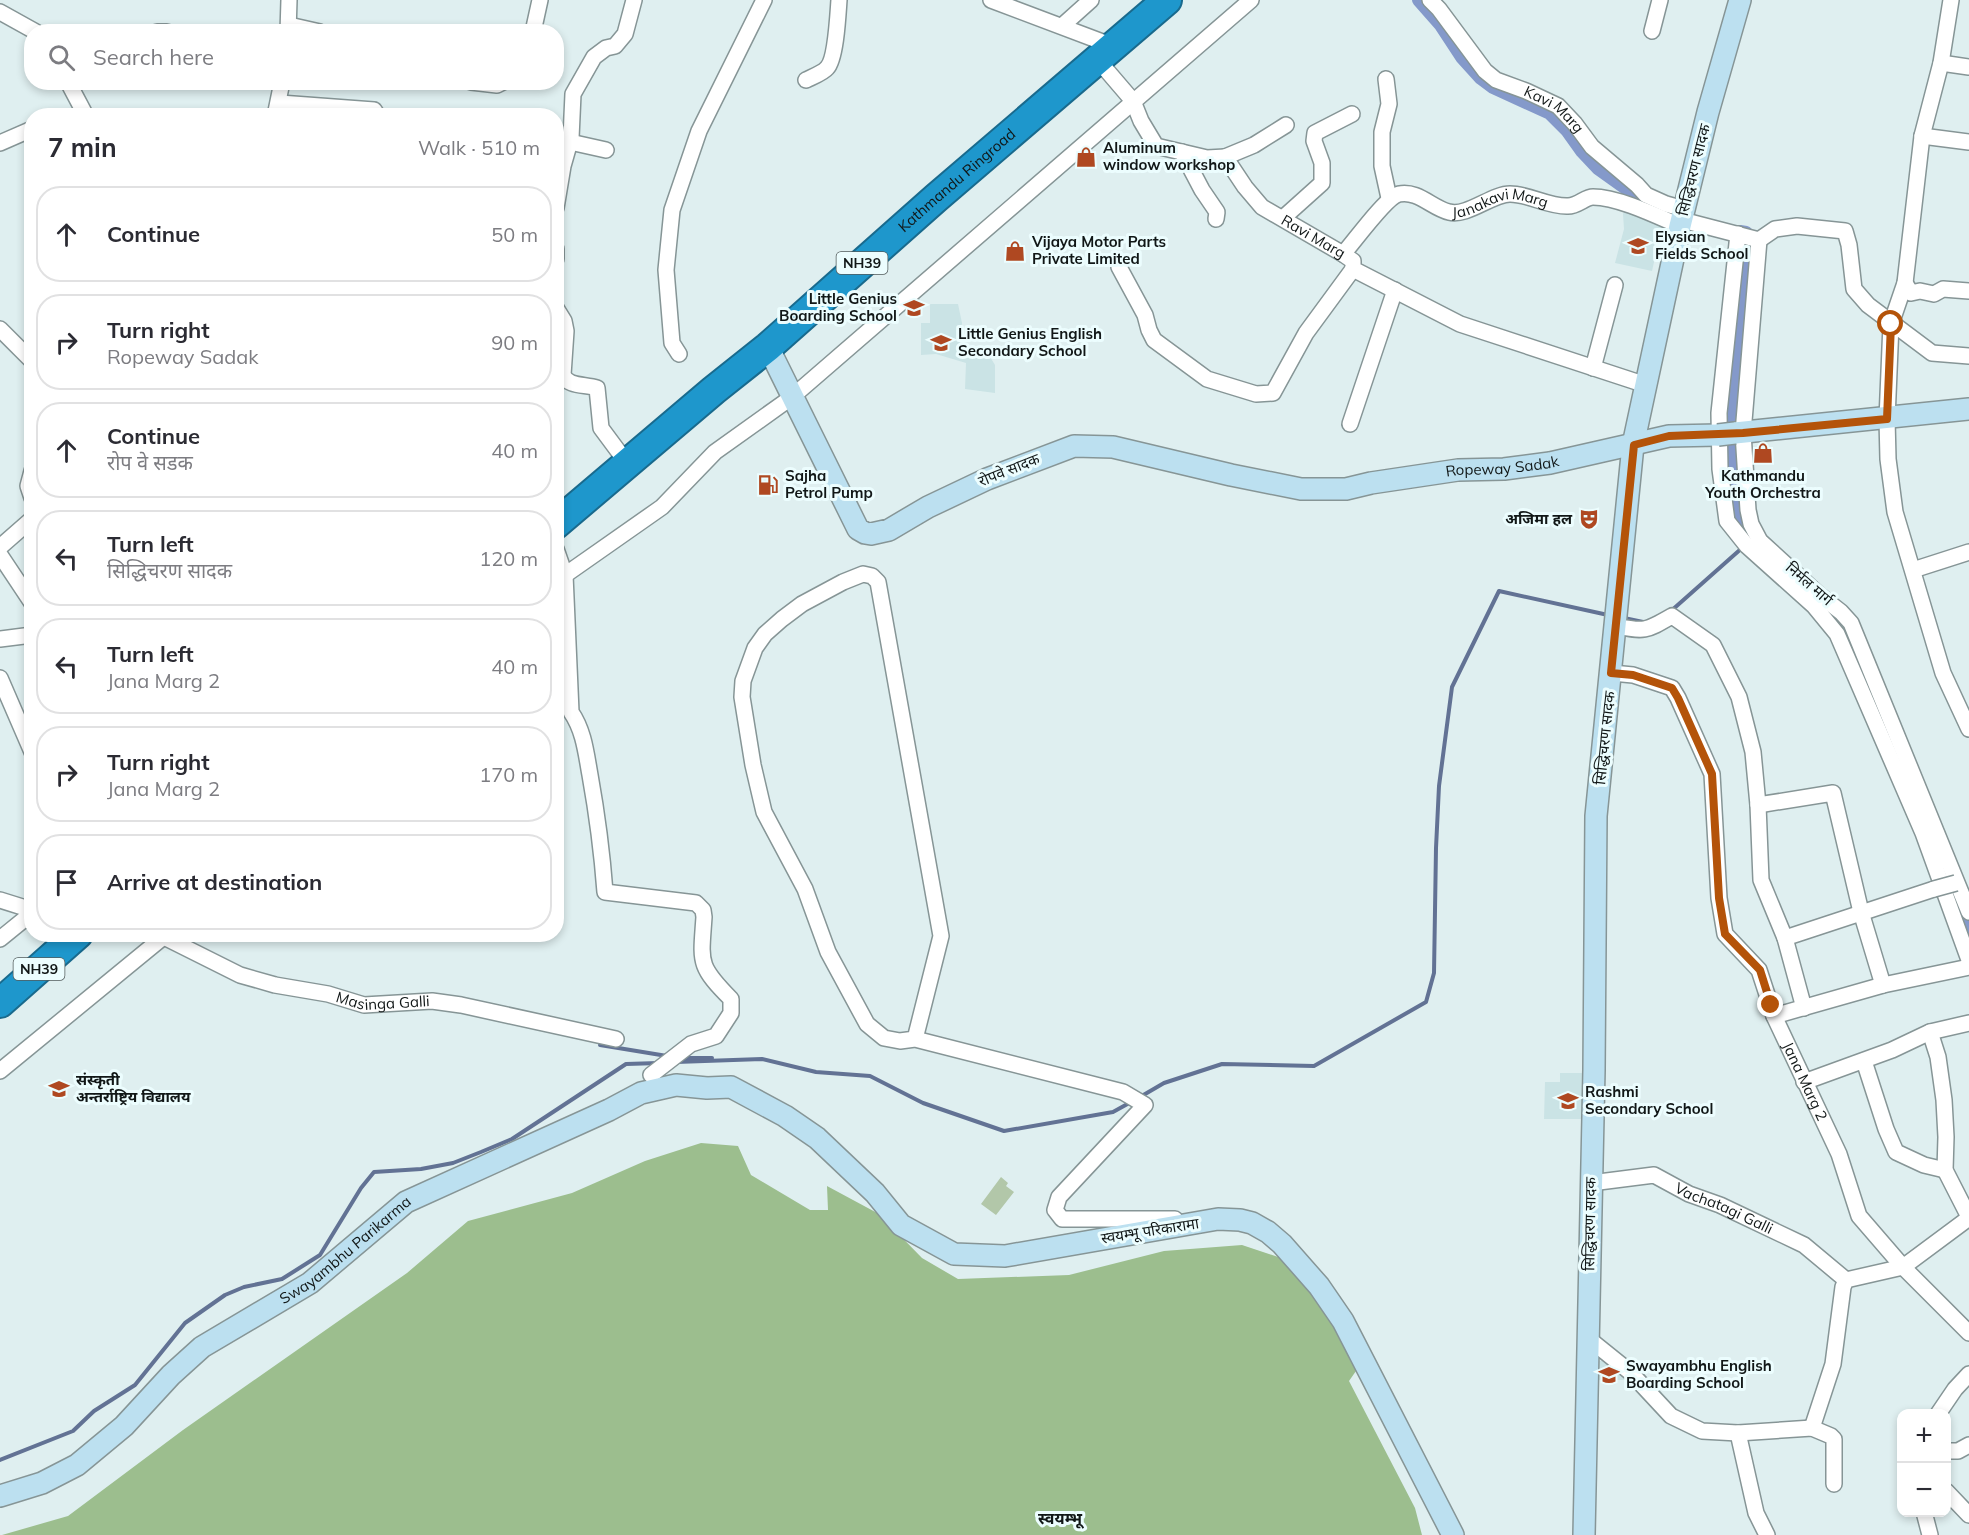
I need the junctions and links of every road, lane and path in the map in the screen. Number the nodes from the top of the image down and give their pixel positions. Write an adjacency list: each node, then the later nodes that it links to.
1 (289, 0): 15 (street)
2 (540, 0): 16 (street)
3 (634, 0): 34 (street)
4 (764, 0): 59 (street)
5 (839, 0): 24 (street)
6 (991, 0): 18 (street)
7 (1091, 0): 18 (street)
8 (1167, 0): 20 (highway, Kathmandu Ringroad / NH39)
9 (1251, 0): 27 (street)
10 (1430, 0): 43 (street, Kavi Marg)
11 (1660, 0): 19 (street)
12 (1740, 0): 43 (main road, सिद्धिचरण सादक)
13 (1951, 0): 21 (street)
14 (0, 12): 17 (street)
15 (288, 24)
16 (535, 24)
17 (24, 26)
18 (1062, 26): 20 (street)
19 (1652, 32)
20 (1105, 53): 27 (street); 57 (highway, Kathmandu Ringroad / NH39)
21 (1941, 63): 22 (street); 33 (street)
22 (1969, 67)
23 (1386, 79): 41 (street)
24 (806, 80)
25 (72, 90): 28 (street)
26 (281, 90): 29 (street)
27 (1133, 101): 38 (street); 65 (street)
28 (82, 108)
29 (277, 108)
30 (1352, 114): 42 (street)
31 (1286, 125): 40 (street)
32 (24, 132): 36 (street)
33 (1922, 136): 35 (street); 50 (street)
34 (566, 139): 37 (street); 39 (street)
35 (1969, 142)
36 (0, 143)
37 (606, 150)
38 (1182, 152): 40 (street); 44 (street)
39 (564, 157)
40 (1225, 158): 42 (street, Ravi Marg)
41 (1389, 198): 43 (street, Janakavi Marg); 47 (street)
42 (1283, 218): 47 (street, Ravi Marg)
43 (1682, 218): 45 (street); 64 (main road, सिद्धिचरण सादक)
44 (1216, 219)
45 (1738, 234): 46 (street); 102 (street)
46 (1759, 240): 54 (street); 69 (street, निर्मल मार्ग)
47 (1343, 254): 49 (street, Ravi Marg)
48 (1119, 267): 49 (street)
49 (1353, 269): 52 (street, Ravi Marg)
50 (1905, 283): 53 (street); 54 (street)
51 (1615, 285): 62 (street)
52 (1395, 290): 62 (street, Ravi Marg); 68 (street)
53 (1969, 291)
54 (1891, 324): 60 (street); 67 (street)
55 (564, 327): 61 (street)
56 (0, 329): 58 (street)
57 (768, 346): 65 (main road, रोपवे सादक); 71 (highway, Kathmandu Ringroad / NH39)
58 (24, 353)
59 (680, 354)
60 (1969, 356)
61 (564, 360)
62 (1593, 368): 64 (street, Ravi Marg)
63 (564, 379): 71 (street)
64 (1646, 385): 70 (main road, सिद्धिचरण सादक)
65 (792, 397): 72 (main road, रोपवे सादक); 79 (street)
66 (1969, 409): 67 (main road)
67 (1887, 419): 69 (main road); 78 (street)
68 (1350, 424)
69 (1732, 433): 70 (main road, Ropeway Sadak); 91 (street, निर्मल मार्ग)
70 (1634, 445): 72 (main road, Ropeway Sadak); 81 (main road, सिद्धिचरण सादक)
71 (627, 463): 73 (highway, Kathmandu Ringroad / NH39)
72 (1371, 483)
73 (564, 517)
74 (24, 526): 75 (street)
75 (0, 547)
76 (1969, 552): 78 (street)
77 (0, 555): 80 (street)
78 (1913, 570): 87 (street)
79 (564, 577)
80 (24, 591)
81 (1617, 617): 85 (main road, सिद्धिचरण सादक); 90 (street)
82 (564, 619): 114 (street)
83 (24, 636): 84 (street)
84 (0, 639)
85 (1611, 673): 107 (street, Jana Marg 2); 118 (main road, सिद्धिचरण सादक)
86 (0, 678): 89 (street)
87 (1966, 711): 88 (street)
88 (1969, 729)
89 (24, 734)
90 (1758, 805): 94 (street); 97 (street)
91 (1960, 881): 94 (street, bridge); 95 (street, निर्मल मार्ग)
92 (0, 900): 93 (street)
93 (24, 908)
94 (1861, 912): 97 (street); 104 (street)
95 (1969, 912)
96 (24, 918): 98 (street)
97 (1785, 938): 106 (street)
98 (0, 939)
99 (64, 942): 105 (highway, NH39)
100 (155, 942): 113 (street)
101 (176, 942): 110 (street, Masinga Galli)
102 (1969, 960)
103 (1969, 967): 104 (street)
104 (1883, 985): 106 (street)
105 (0, 1003)
106 (1804, 1008): 107 (street)
107 (1774, 1016): 115 (street, Jana Marg 2)
108 (1969, 1023): 109 (street)
109 (1930, 1032): 112 (street); 117 (street)
110 (616, 1039)
111 (915, 1039): 111 (street); 120 (street)
112 (1864, 1061): 115 (street); 117 (street)
113 (0, 1071)
114 (651, 1075)
115 (1804, 1082): 121 (street, Jana Marg 2)
116 (731, 1087): 120 (main road, स्वयम्भू परिकारामा); 133 (main road, Swayambhu Parikarma)
117 (1945, 1170): 119 (street)
118 (1591, 1184): 122 (street, Vachatagi Galli); 124 (main road, सिद्धिचरण सादक)
119 (1969, 1217): 121 (street)
120 (1218, 1220): 136 (main road, स्वयम्भू परिकारामा)
121 (1903, 1267): 122 (street); 123 (street, Jana Marg 2)
122 (1846, 1280): 127 (street)
123 (1969, 1333)
124 (1589, 1339): 128 (street); 137 (main road, सिद्धिचरण सादक)
125 (1969, 1374): 126 (street)
126 (1941, 1409)
127 (1812, 1428): 128 (street); 131 (street)
128 (1738, 1433): 138 (street)
129 (1969, 1445): 130 (street)
130 (1951, 1451)
131 (1834, 1484)
132 (1951, 1495): 134 (street)
133 (0, 1496)
134 (1969, 1515)
135 (1925, 1517): 139 (street)
136 (1453, 1535)
137 (1584, 1535)
138 (1767, 1535)
139 (1930, 1535)

